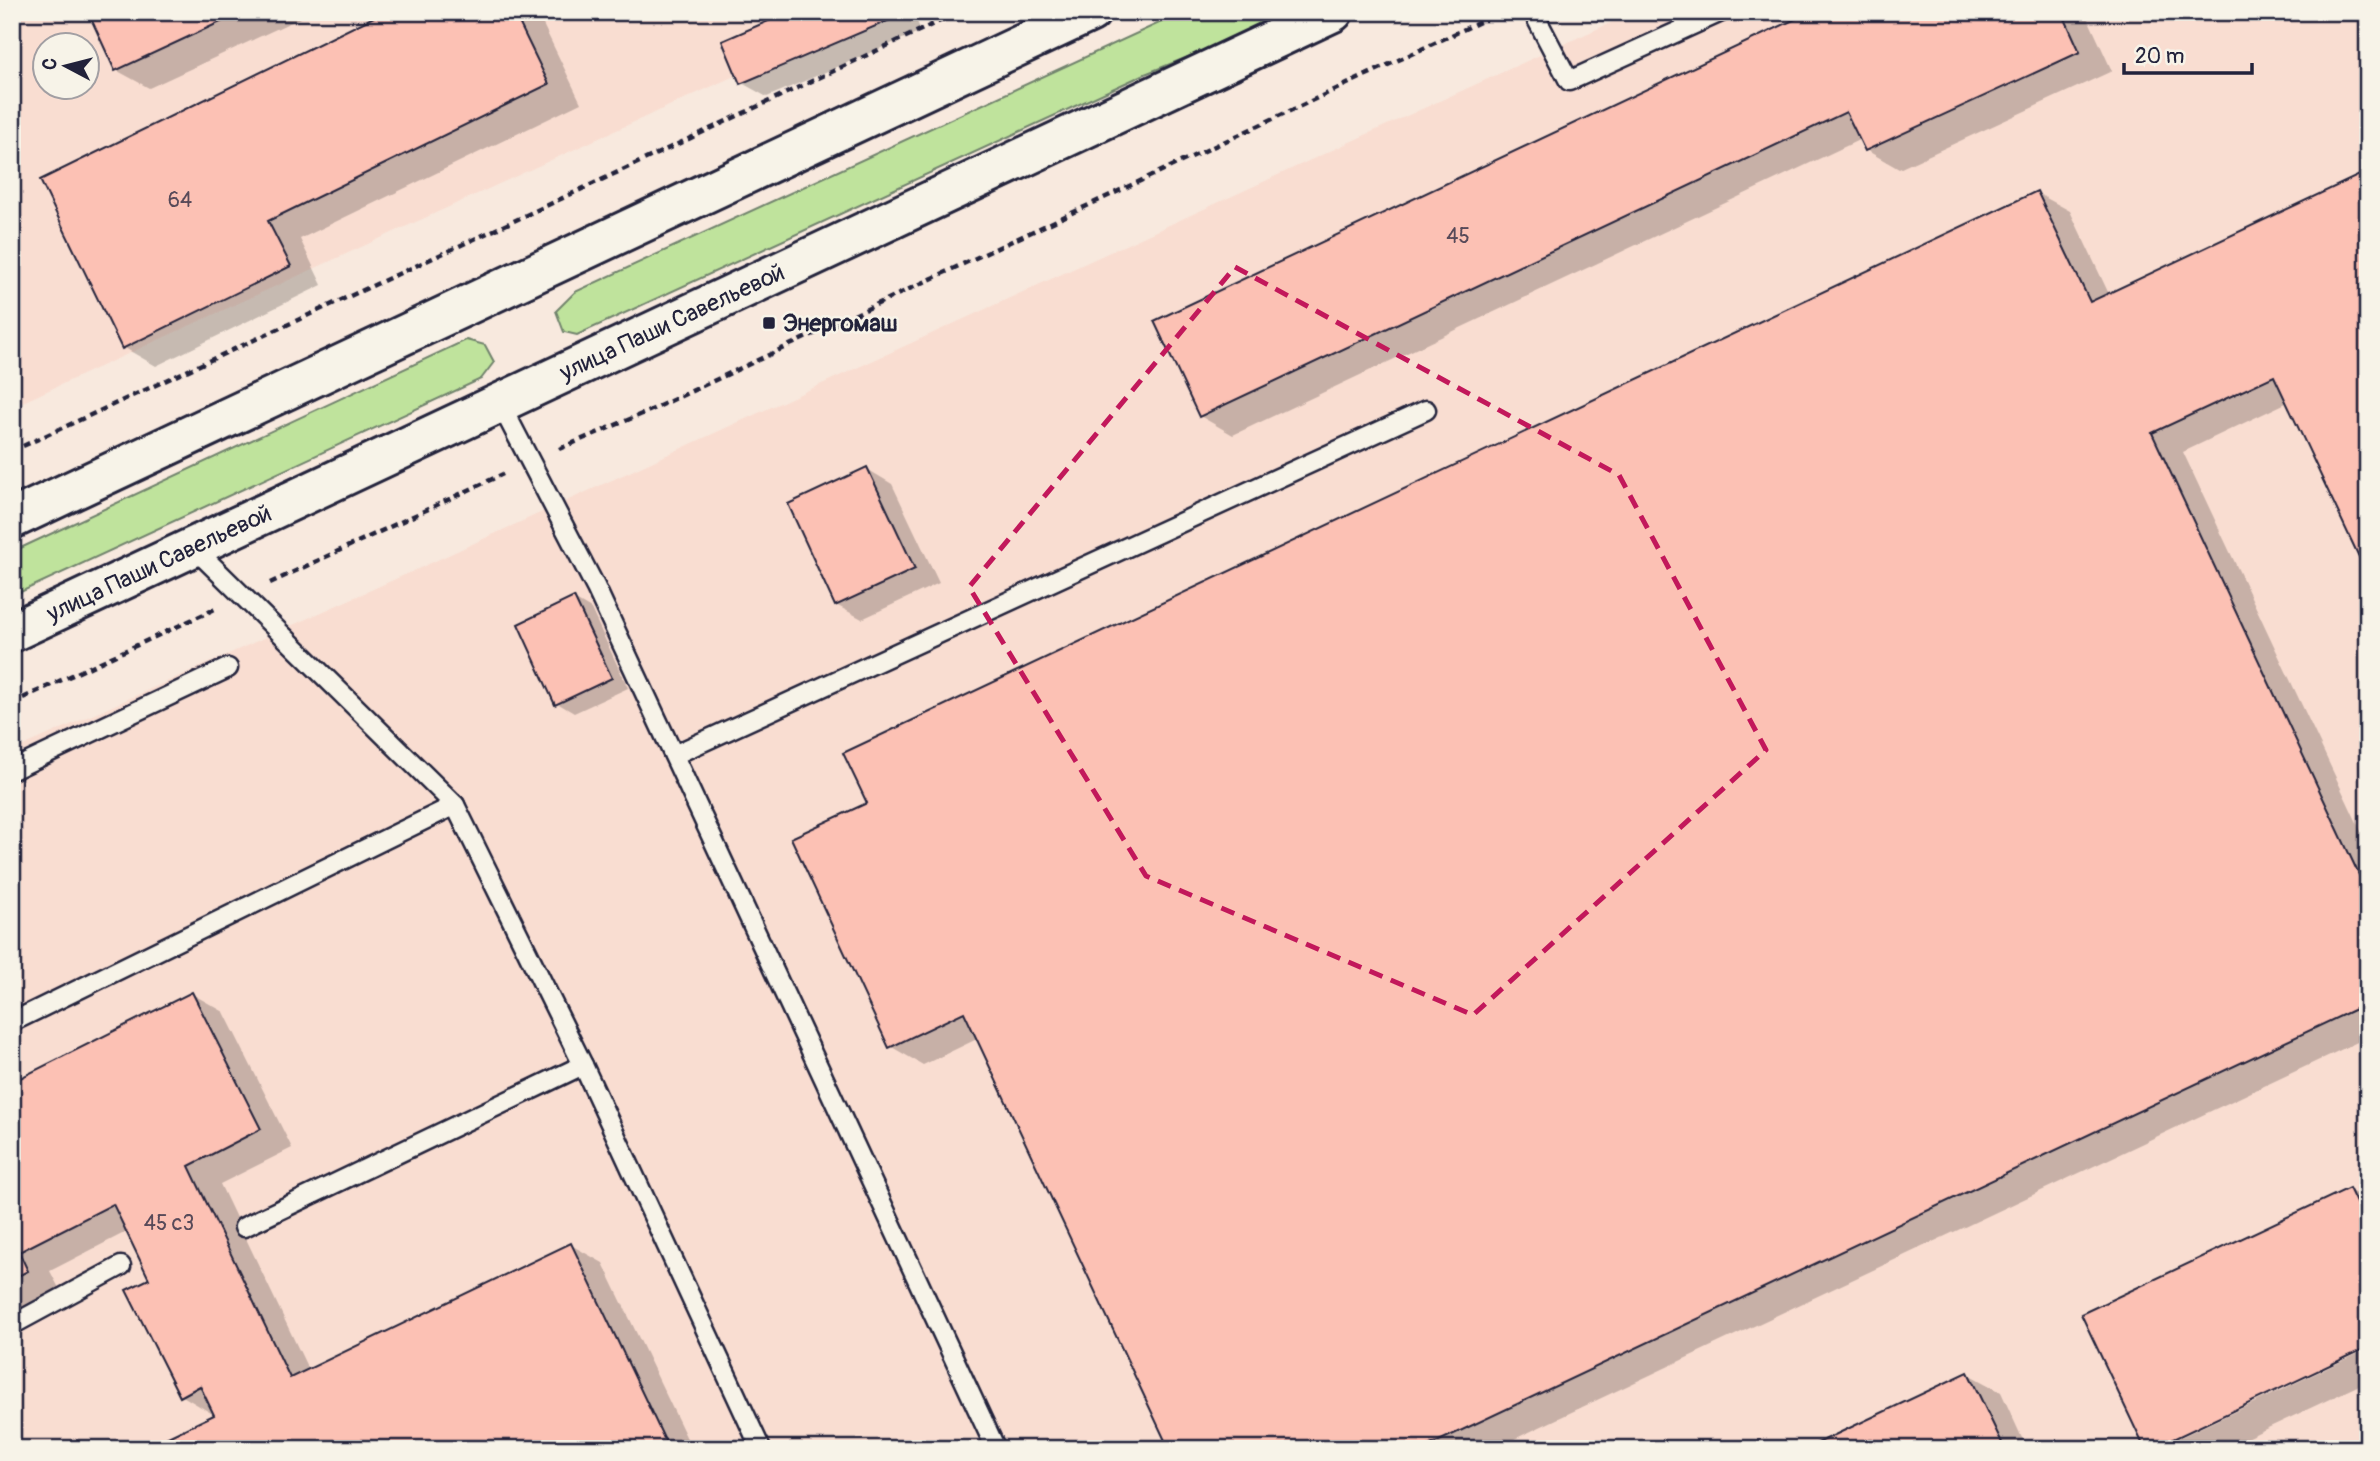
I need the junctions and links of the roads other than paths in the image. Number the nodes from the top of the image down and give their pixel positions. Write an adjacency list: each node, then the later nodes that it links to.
1 (1091, 12): 7 (street)
2 (1332, 12): 5 (street, улица Паши Савельевой)
3 (1533, 12): 4 (lane)
4 (1721, 12)
5 (500, 403): 8 (street, улица Паши Савельевой); 11 (lane)
6 (1426, 410): 11 (lane)
7 (12, 519)
8 (193, 547): 9 (street, улица Паши Савельевой); 13 (lane)
9 (12, 632)
10 (229, 668): 12 (lane)
11 (674, 755): 20 (lane)
12 (12, 770)
13 (455, 806): 14 (lane); 15 (lane)
14 (12, 1022)
15 (583, 1065): 16 (lane); 19 (lane)
16 (244, 1227)
17 (121, 1266): 18 (lane)
18 (12, 1325)
19 (761, 1449)
20 (996, 1449)

